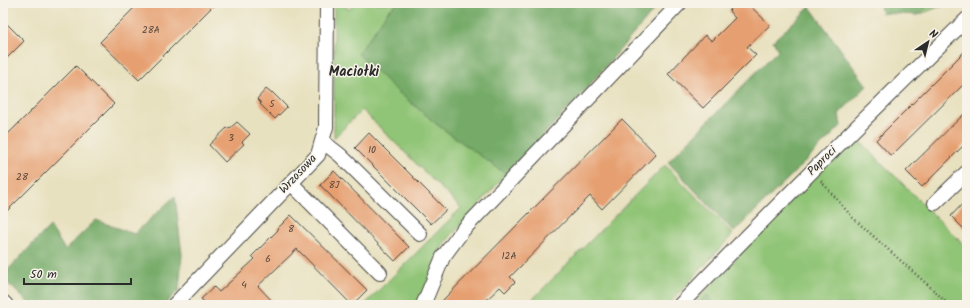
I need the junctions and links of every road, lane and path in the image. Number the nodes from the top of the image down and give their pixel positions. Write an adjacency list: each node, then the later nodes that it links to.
1 (327, 3): 4 (street, Wrzosowa)
2 (680, 3): 14 (street)
3 (967, 19): 5 (street, Paproci)
4 (322, 141): 7 (street, Wrzosowa); 9 (street)
5 (811, 171): 15 (street, Paproci); 16 (path)
6 (967, 172): 8 (street)
7 (291, 183): 10 (street); 13 (street, Wrzosowa)
8 (935, 203)
9 (420, 234)
10 (380, 273)
11 (3, 302): 12 (street)
12 (6, 305)
13 (174, 305)
14 (423, 305)
15 (680, 305)
16 (948, 305)

